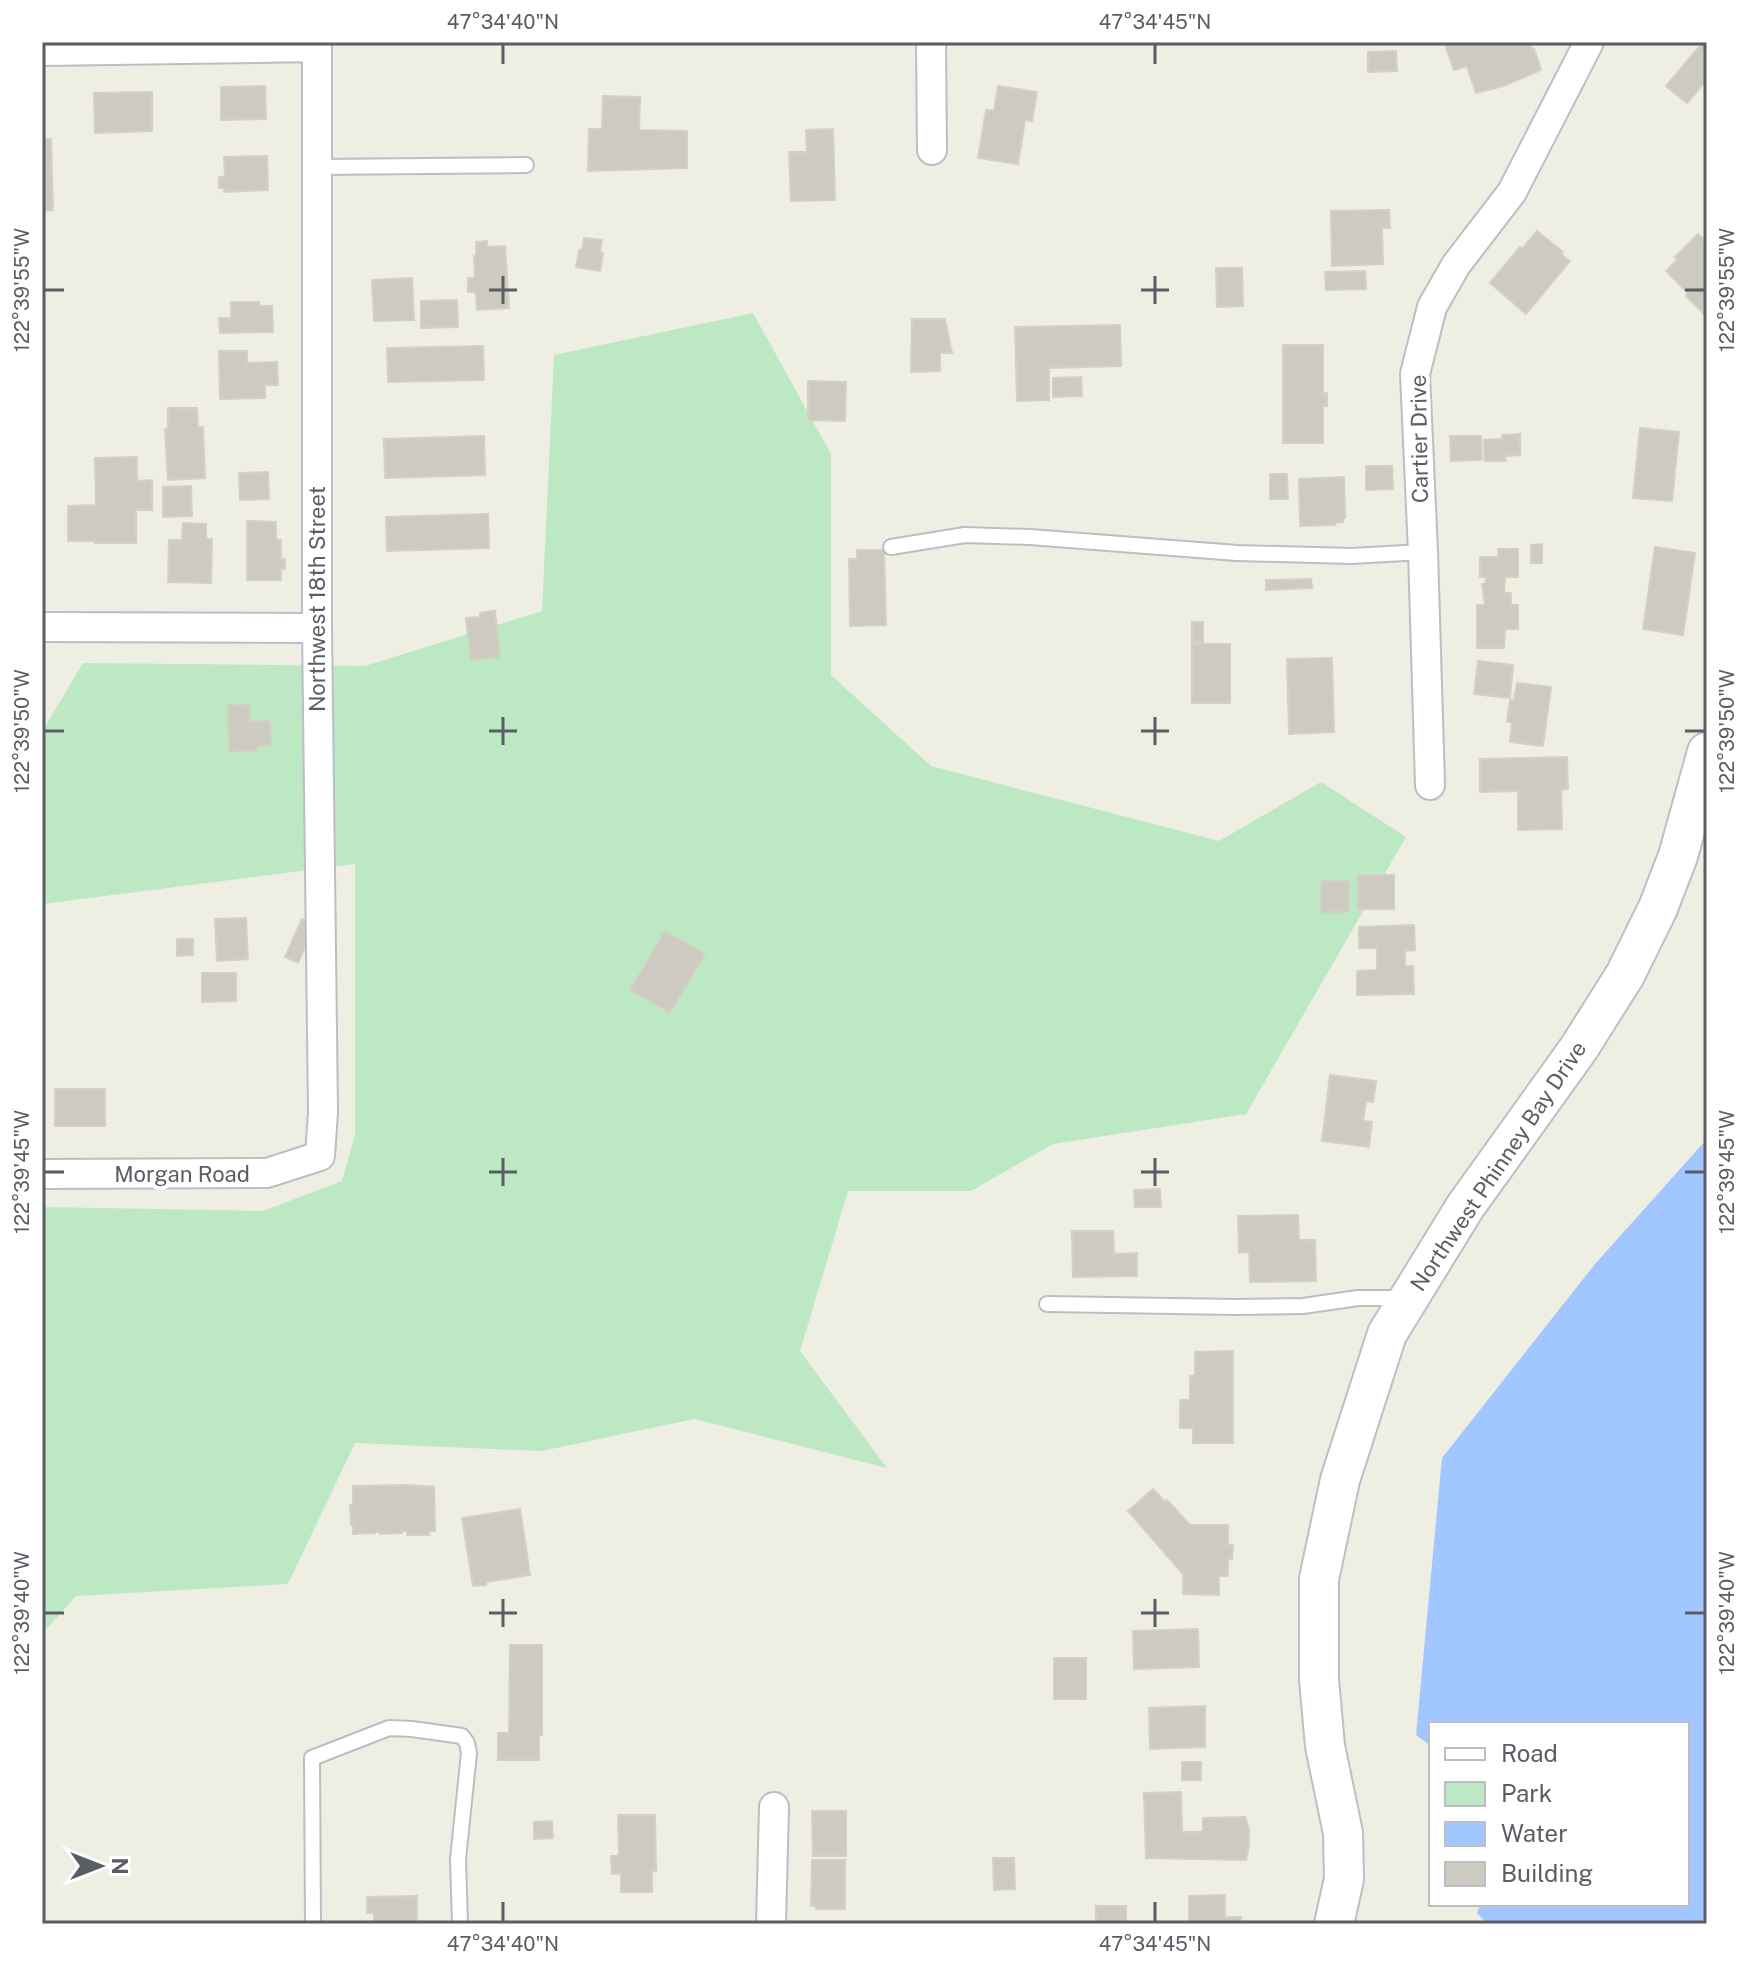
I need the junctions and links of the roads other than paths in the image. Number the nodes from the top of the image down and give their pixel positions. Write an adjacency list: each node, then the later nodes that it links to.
1 (931, 42): 5 (street)
2 (1589, 42): 9 (street, Cartier Drive)
3 (317, 45): 4 (street); 7 (street, Northwest 18th Street)
4 (42, 51)
5 (932, 150)
6 (526, 165): 7 (lane)
7 (317, 167): 11 (street, Northwest 18th Street)
8 (891, 547): 9 (lane)
9 (1423, 552): 13 (street, Cartier Drive)
10 (42, 627): 11 (street)
11 (317, 628): 14 (street, Northwest 18th Street)
12 (1707, 752): 16 (street, Northwest Phinney Bay Drive)
13 (1430, 785)
14 (320, 1156): 15 (street, Morgan Road)
15 (42, 1174)
16 (1409, 1298): 17 (lane); 22 (street, Northwest Phinney Bay Drive)
17 (1047, 1304)
18 (774, 1807): 21 (street)
19 (313, 1924): 20 (lane)
20 (460, 1924)
21 (771, 1924)
22 (1334, 1924)

